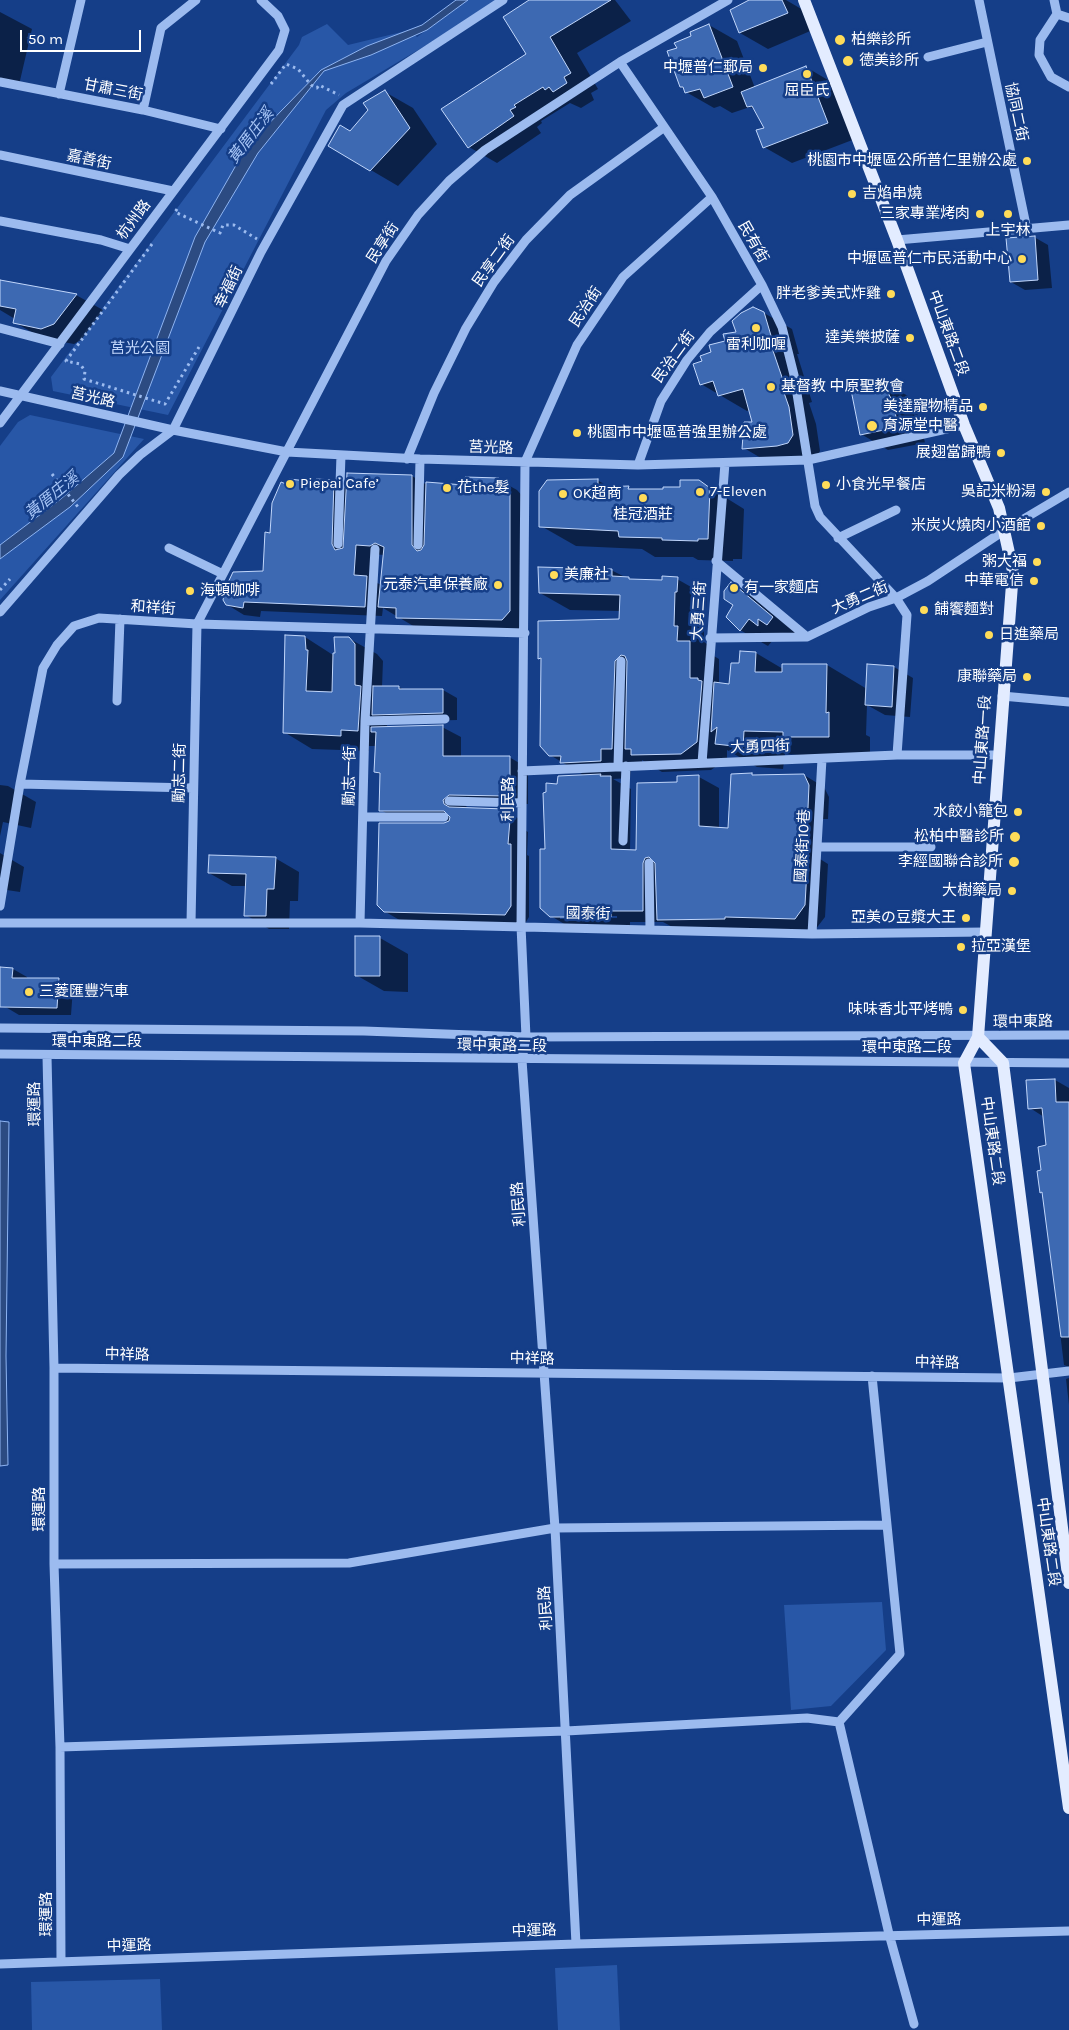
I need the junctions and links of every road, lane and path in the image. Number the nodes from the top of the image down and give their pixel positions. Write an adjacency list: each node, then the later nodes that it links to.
1 (81, 0): 18 (street)
2 (196, 0): 19 (street)
3 (261, 0): 21 (street, 杭州路)
4 (503, 0): 43 (street, 幸福街)
5 (728, 0): 13 (street, 民享街)
6 (804, 0): 32 (main road, 中山東路二段)
7 (979, 0): 11 (street, 協同二街)
8 (1054, 0): 9 (street)
9 (1057, 14): 10 (street); 16 (street)
10 (1069, 18)
11 (988, 42): 12 (street); 30 (street, 協同二街)
12 (928, 58)
13 (620, 62): 20 (street, 民有街); 44 (street, 民享街)
14 (0, 82): 18 (street, 甘肅三街)
15 (311, 85): 17 (path)
16 (1069, 87)
17 (268, 88)
18 (59, 94): 19 (street, 甘肅三街)
19 (143, 110): 21 (street, 甘肅三街)
20 (663, 128): 24 (street, 民有街); 46 (street, 民享二街)
21 (221, 129): 23 (street, 杭州路)
22 (0, 155): 23 (street, 嘉善街)
23 (173, 191): 34 (street, 杭州路)
24 (712, 197): 35 (street, 民有街); 49 (street, 民治街)
25 (181, 204): 26 (path)
26 (175, 212): 27 (path); 33 (path)
27 (169, 220)
28 (0, 221): 34 (street)
29 (1069, 225): 30 (street)
30 (1027, 230): 32 (street)
31 (158, 236): 38 (path)
32 (897, 240): 42 (main road, 中山東路二段)
33 (261, 242)
34 (130, 249): 37 (street, 杭州路)
35 (762, 286): 48 (street, 民有街); 51 (street, 民治二街)
36 (0, 328): 37 (street)
37 (60, 344): 40 (street, 杭州路)
38 (200, 344)
39 (0, 391): 40 (street, 莒光路)
40 (21, 396): 41 (street, 杭州路); 43 (street, 莒光路)
41 (0, 423)
42 (964, 425): 48 (street, 莒光路); 56 (main road, 中山東路一段)
43 (173, 430): 44 (street, 莒光路); 65 (street, 幸福街)
44 (287, 452): 45 (street, 莒光路); 63 (street, 民享街)
45 (341, 455): 46 (street, 莒光路); 58 (street)
46 (407, 459): 47 (street, 莒光路)
47 (420, 459): 49 (street, 莒光路); 59 (street)
48 (808, 460): 50 (street, 莒光路); 57 (street, 民有街)
49 (525, 462): 51 (street, 莒光路); 69 (street, 利民路)
50 (724, 462): 51 (street, 莒光路); 62 (street, 大勇三街)
51 (638, 465)
52 (52, 474): 54 (path)
53 (1069, 492): 56 (street, 大勇二街)
54 (78, 508)
55 (896, 510): 57 (street)
56 (1005, 530): 64 (street, 大勇二街); 73 (main road, 中山東路一段)
57 (838, 538): 64 (street, 民有街)
58 (338, 544)
59 (418, 545)
60 (169, 548): 63 (street)
61 (375, 549): 68 (street, 勵志一街)
62 (716, 561): 70 (street); 71 (street, 大勇三街)
63 (223, 574): 67 (street, 民享街)
64 (896, 598): 70 (street, 大勇二街); 78 (street, 民有街)
65 (0, 612)
66 (120, 619): 67 (street, 和祥街); 74 (street); 84 (street, 和祥街)
67 (197, 624): 68 (street, 和祥街); 85 (street, 勵志二街)
68 (370, 629): 69 (street, 和祥街); 77 (street, 勵志一街)
69 (525, 633): 83 (street, 利民路)
70 (807, 637): 71 (street, 大勇二街)
71 (710, 638): 81 (street, 大勇三街)
72 (620, 661): 82 (street)
73 (1002, 696): 75 (street); 79 (main road, 中山東路一段)
74 (117, 701)
75 (1069, 702)
76 (445, 719): 77 (street)
77 (365, 722): 89 (street, 勵志一街)
78 (897, 755): 79 (street, 大勇四街); 80 (street, 大勇四街)
79 (998, 755): 100 (main road, 中山東路一段)
80 (822, 759): 81 (street, 大勇四街); 91 (street, 國泰街10巷)
81 (702, 762): 82 (street, 大勇四街)
82 (622, 766): 83 (street, 大勇四街); 90 (street)
83 (522, 771): 87 (street, 利民路)
84 (20, 784): 85 (street); 94 (street, 和祥街)
85 (193, 788): 95 (street, 勵志二街)
86 (449, 801): 87 (street)
87 (522, 803): 98 (street, 利民路)
88 (444, 816): 89 (street)
89 (363, 817): 97 (street, 勵志一街)
90 (623, 841)
91 (817, 847): 92 (street); 101 (street, 國泰街10巷)
92 (931, 847)
93 (649, 864): 99 (street)
94 (0, 906)
95 (191, 922): 96 (street, 國泰街); 97 (street, 國泰街)
96 (0, 923)
97 (360, 923): 98 (street, 國泰街)
98 (522, 926): 99 (street, 國泰街); 104 (street, 利民路)
99 (650, 930): 101 (street, 國泰街)
100 (985, 932): 101 (street, 國泰街); 105 (main road, 中山東路一段)
101 (812, 934)
102 (0, 1028): 104 (street, 環中東路二段)
103 (1069, 1035): 105 (street, 環中東路)
104 (526, 1037): 105 (street, 環中東路二段); 108 (street, 利民路)
105 (978, 1037): 109 (main road); 110 (main road)
106 (0, 1054): 107 (street, 環中東路二段)
107 (48, 1056): 108 (street, 環中東路二段); 112 (street, 環運路)
108 (522, 1060): 109 (street, 環中東路二段); 114 (street, 利民路)
109 (964, 1062): 110 (street, 環中東路二段); 117 (main road, 中山東路二段)
110 (1003, 1063): 111 (street); 115 (main road, 中山東路二段)
111 (1069, 1063)
112 (54, 1368): 114 (street, 中祥路); 120 (street, 環運路)
113 (1069, 1371): 115 (street, 中祥路)
114 (545, 1373): 116 (street, 中祥路); 119 (street, 利民路)
115 (1042, 1373): 117 (street, 中祥路); 121 (main road, 中山東路二段)
116 (872, 1376): 117 (street, 中祥路); 118 (street)
117 (1009, 1378): 125 (main road, 中山東路二段)
118 (886, 1525): 119 (street); 122 (street)
119 (555, 1528): 120 (street); 123 (street, 利民路)
120 (54, 1564): 124 (street, 環運路)
121 (1069, 1583)
122 (839, 1722): 123 (street); 127 (street)
123 (566, 1731): 124 (street); 128 (street, 利民路)
124 (60, 1747): 129 (street, 環運路)
125 (1069, 1808)
126 (1069, 1931): 127 (street, 中運路)
127 (889, 1934): 128 (street, 中運路); 131 (street)
128 (576, 1944): 129 (street, 中運路)
129 (61, 1962): 130 (street, 中運路)
130 (0, 1964)
131 (914, 2024)

